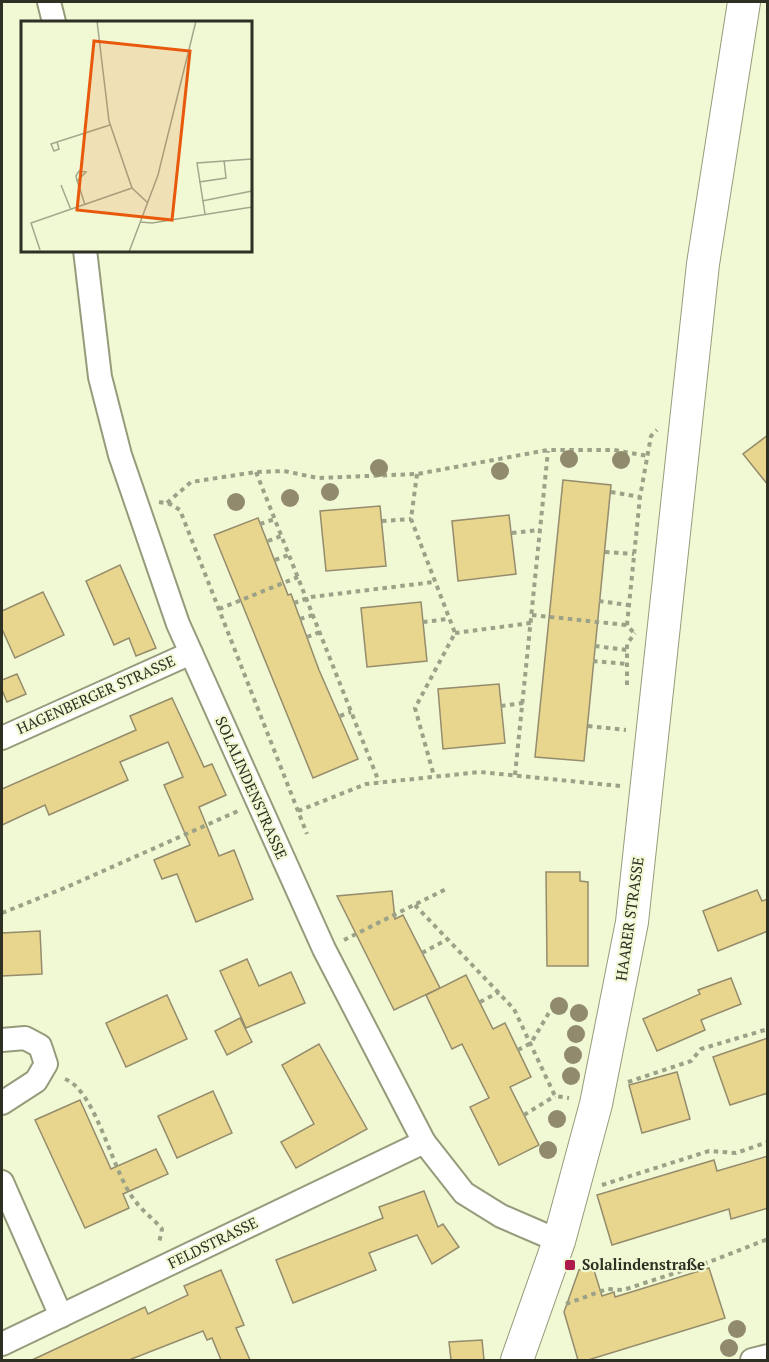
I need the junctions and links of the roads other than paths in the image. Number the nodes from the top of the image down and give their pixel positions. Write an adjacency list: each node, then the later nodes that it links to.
1 (49, 2): 3 (street)
2 (744, 2): 11 (main road, HAARER STRASSE)
3 (54, 21)
4 (85, 252): 5 (street, SOLALINDENSTRASSE)
5 (191, 653): 6 (street, HAGENBERGER STRASSE); 9 (street, SOLALINDENSTRASSE)
6 (2, 738)
7 (2, 1040): 8 (street)
8 (2, 1103)
9 (424, 1142): 11 (street, SOLALINDENSTRASSE); 12 (street, FELDSTRASSE)
10 (2, 1182): 12 (street)
11 (560, 1241): 15 (main road, HAARER STRASSE)
12 (61, 1316): 13 (street, FELDSTRASSE)
13 (2, 1344)
14 (768, 1356): 16 (street)
15 (517, 1360)
16 (752, 1360)

